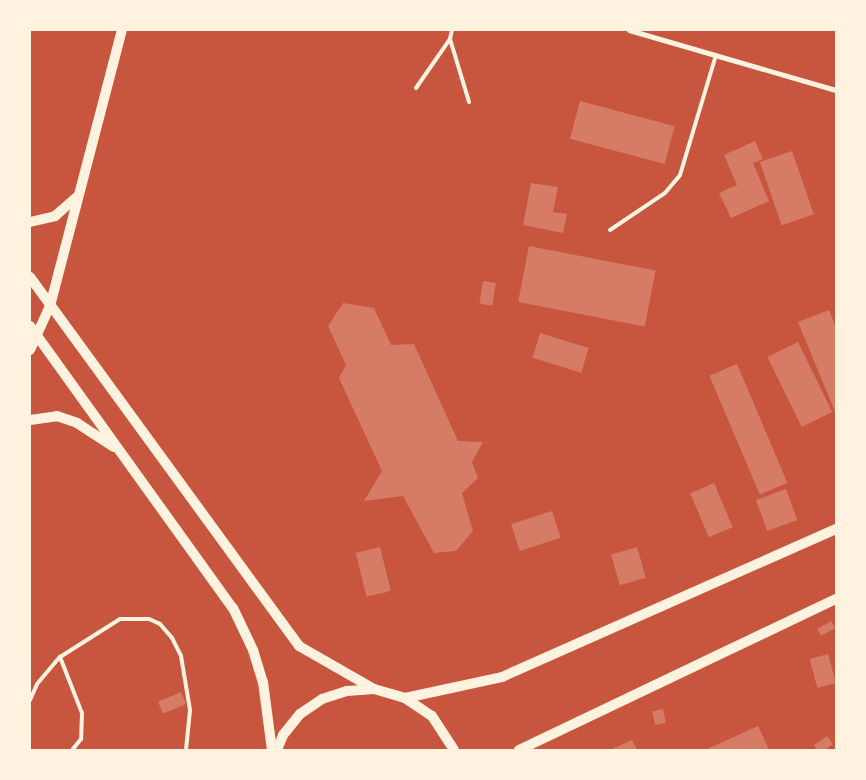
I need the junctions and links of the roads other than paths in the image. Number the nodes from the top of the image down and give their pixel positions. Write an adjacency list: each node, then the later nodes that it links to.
1 (122, 30): 9 (main road)
2 (452, 30): 4 (lane)
3 (629, 30): 5 (street)
4 (450, 39): 6 (lane); 8 (lane)
5 (716, 55): 7 (street); 11 (lane)
6 (416, 88)
7 (836, 90)
8 (469, 102)
9 (78, 196): 10 (main road); 13 (main road)
10 (30, 222)
11 (610, 230)
12 (30, 277): 13 (main road)
13 (50, 306): 14 (main road); 21 (main road)
14 (32, 330): 15 (main road); 17 (main road)
15 (30, 350)
16 (30, 420): 17 (main road)
17 (121, 452): 26 (main road)
18 (836, 529): 22 (main road)
19 (836, 599): 29 (main road)
20 (60, 657): 23 (lane); 24 (lane); 25 (lane)
21 (374, 689): 22 (main road); 27 (main road)
22 (405, 698): 28 (main road)
23 (30, 700)
24 (72, 750)
25 (186, 750)
26 (272, 750)
27 (277, 750)
28 (454, 750)
29 (519, 750)

